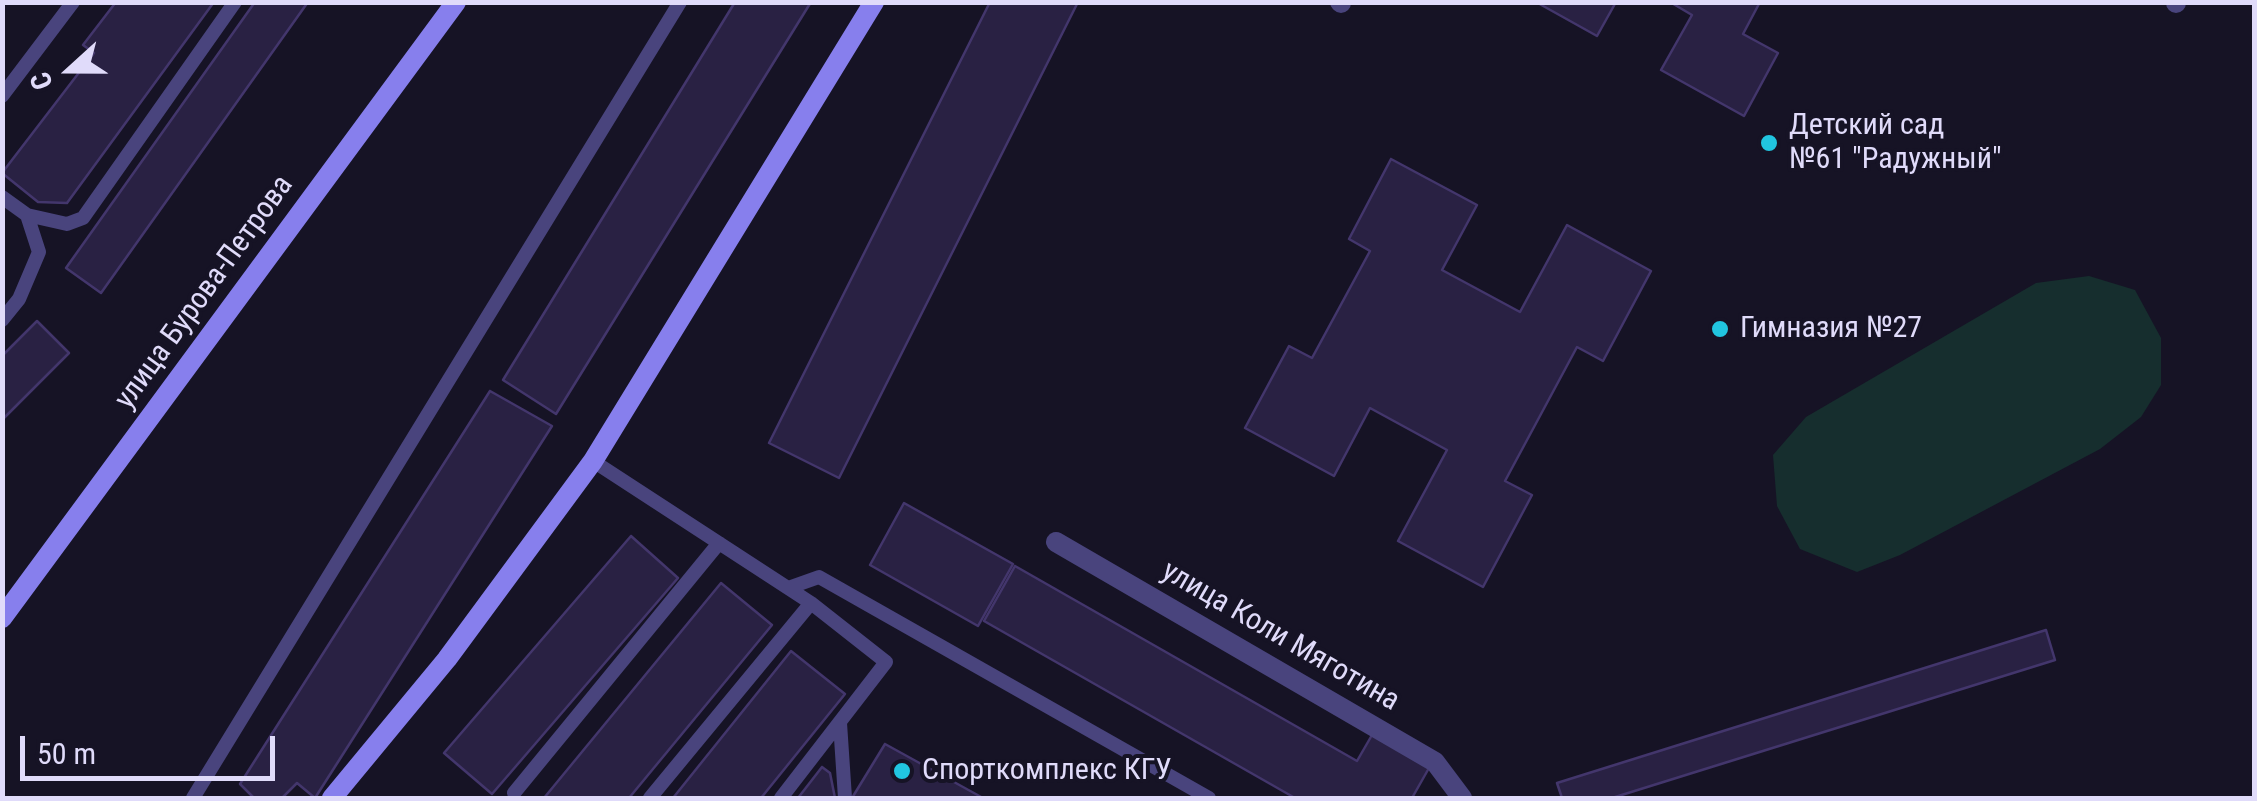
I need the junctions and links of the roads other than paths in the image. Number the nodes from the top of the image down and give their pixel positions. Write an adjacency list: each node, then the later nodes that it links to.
1 (73, 2): 6 (lane)
2 (235, 2): 8 (lane)
3 (456, 2): 15 (main road, улица Бурова-Петрова)
4 (680, 2): 18 (lane)
5 (874, 2): 10 (main road)
6 (2, 96)
7 (2, 196): 8 (lane)
8 (27, 215): 9 (lane)
9 (2, 320)
10 (593, 461): 12 (lane); 19 (main road)
11 (1056, 542): 24 (street, улица Коли Мяготина)
12 (719, 543): 13 (lane); 17 (lane)
13 (788, 588): 14 (lane); 23 (lane)
14 (811, 603): 16 (lane); 20 (lane)
15 (8, 611)
16 (840, 722): 21 (lane); 22 (lane)
17 (514, 792)
18 (193, 798)
19 (332, 798)
20 (650, 798)
21 (782, 798)
22 (845, 798)
23 (1209, 798)
24 (1462, 798)

